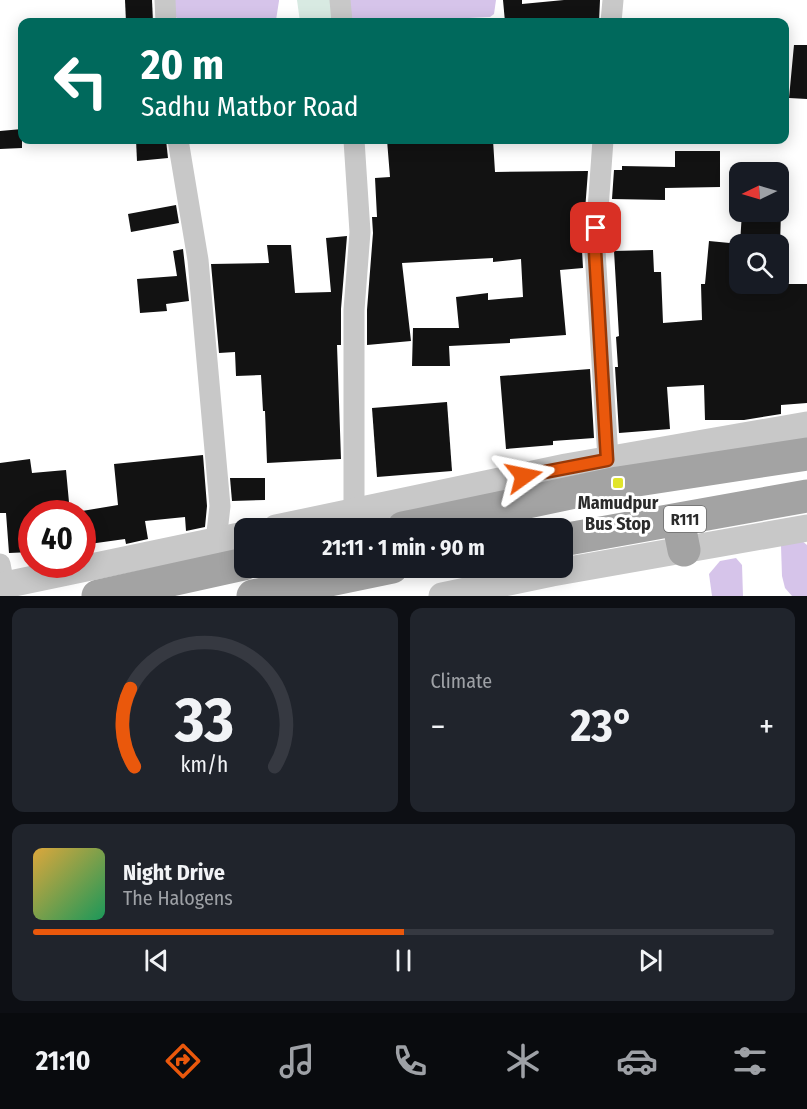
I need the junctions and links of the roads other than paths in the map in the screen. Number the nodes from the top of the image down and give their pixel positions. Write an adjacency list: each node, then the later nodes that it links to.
1 (165, 0): 4 (street)
2 (340, 0): 5 (street)
3 (613, 0): 6 (street)
4 (166, 18)
5 (342, 18)
6 (611, 18)
7 (178, 144): 21 (street)
8 (354, 144): 14 (street)
9 (603, 144): 12 (street)
10 (807, 425): 12 (street)
11 (807, 454): 12 (main road)
12 (609, 472): 14 (street); 16 (main road)
13 (807, 496): 18 (main road, R111)
14 (354, 512): 15 (street)
15 (325, 518)
16 (440, 518)
17 (807, 528): 18 (street)
18 (681, 535): 20 (main road, R111); 27 (street)
19 (234, 536): 21 (street)
20 (573, 540)
21 (216, 541): 23 (street)
22 (234, 566): 25 (main road)
23 (1, 578)
24 (339, 578): 26 (main road)
25 (98, 596)
26 (253, 596)
27 (442, 596)

